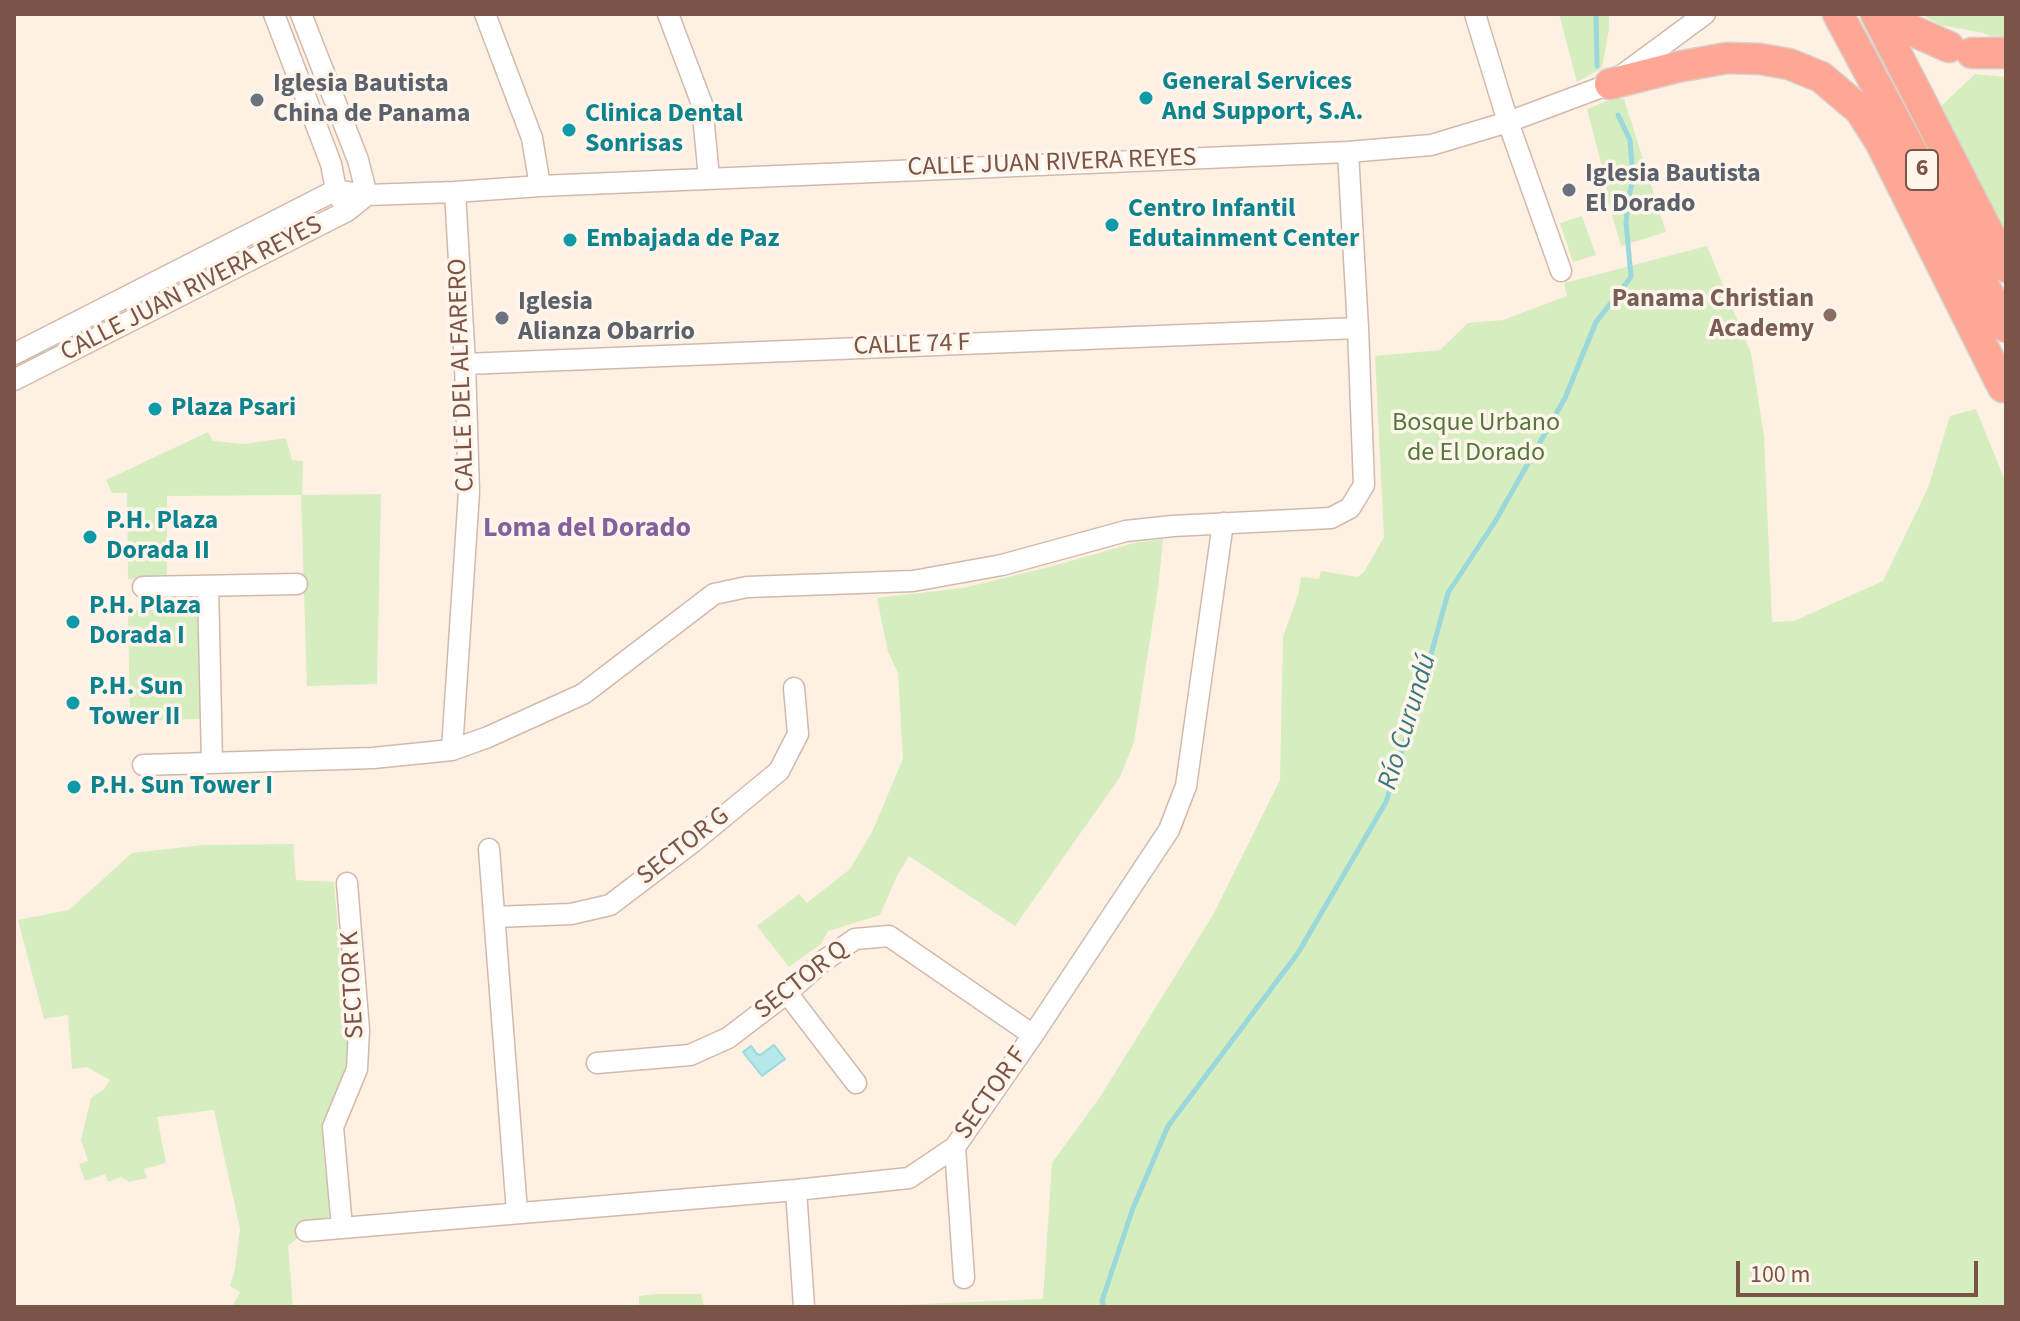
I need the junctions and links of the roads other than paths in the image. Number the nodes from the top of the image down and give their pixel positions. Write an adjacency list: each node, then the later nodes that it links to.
1 (274, 14): 16 (street)
2 (301, 14): 18 (street)
3 (485, 14): 15 (street)
4 (668, 14): 14 (street)
5 (1475, 14): 12 (street)
6 (1705, 14): 11 (street, CALLE JUAN RIVERA REYES)
7 (1838, 14): 22 (highway, 6)
8 (1876, 14): 20 (highway, 6)
9 (1890, 14): 10 (highway)
10 (2006, 53)
11 (1610, 84): 12 (street, CALLE JUAN RIVERA REYES); 27 (highway)
12 (1508, 122): 13 (street, CALLE JUAN RIVERA REYES); 21 (street)
13 (1348, 152): 14 (street, CALLE JUAN RIVERA REYES); 23 (street)
14 (709, 178): 15 (street, CALLE JUAN RIVERA REYES)
15 (540, 186): 17 (street, CALLE JUAN RIVERA REYES)
16 (336, 190): 18 (street, CALLE JUAN RIVERA REYES); 19 (street); 24 (street, CALLE JUAN RIVERA REYES)
17 (455, 192): 18 (street, CALLE JUAN RIVERA REYES); 25 (street, CALLE DEL ALFARERO)
18 (367, 195): 19 (street, CALLE JUAN RIVERA REYES)
19 (347, 211): 26 (street, CALLE JUAN RIVERA REYES)
20 (2006, 267)
21 (1561, 271)
22 (2006, 327)
23 (1358, 328): 25 (street, CALLE 74 F); 28 (street)
24 (14, 354)
25 (465, 364): 33 (street, CALLE DEL ALFARERO)
26 (14, 380)
27 (2003, 387)
28 (1223, 523): 33 (street); 40 (street, SECTOR F)
29 (297, 584): 30 (street)
30 (208, 586): 31 (street); 34 (street)
31 (143, 587)
32 (794, 688): 38 (street, SECTOR G)
33 (452, 750): 34 (street)
34 (212, 763): 35 (street)
35 (143, 765)
36 (489, 849): 38 (street)
37 (347, 883): 46 (street, SECTOR K)
38 (495, 917): 45 (street)
39 (787, 993): 40 (street, SECTOR Q); 41 (street, SECTOR Q); 42 (street)
40 (1033, 1035): 43 (street, SECTOR F)
41 (597, 1063)
42 (856, 1083)
43 (955, 1147): 44 (street, SECTOR F); 48 (street)
44 (796, 1190): 45 (street, SECTOR F); 49 (street)
45 (517, 1212): 46 (street, SECTOR F)
46 (342, 1227): 47 (street, SECTOR F)
47 (306, 1231)
48 (964, 1278)
49 (804, 1307)

